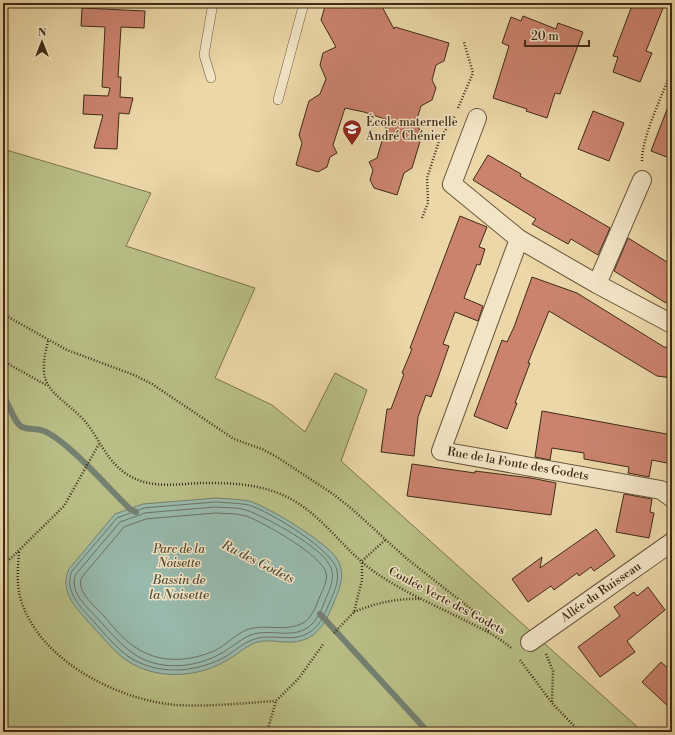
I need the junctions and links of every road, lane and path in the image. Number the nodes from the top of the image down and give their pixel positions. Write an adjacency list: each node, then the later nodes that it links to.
1 (213, 3): 5 (lane)
2 (304, 3): 6 (lane)
3 (464, 42): 9 (path)
4 (672, 69): 8 (path)
5 (211, 78)
6 (278, 100)
7 (477, 118): 10 (street)
8 (642, 180): 11 (street)
9 (422, 218)
10 (518, 238): 11 (street); 18 (street, Rue de la Fonte des Godets)
11 (597, 284): 13 (street)
12 (3, 314): 14 (path)
13 (672, 324)
14 (48, 340): 16 (path); 19 (path)
15 (3, 361): 16 (path, Coulée Verte des Godets)
16 (46, 385): 17 (path, Coulée Verte des Godets)
17 (99, 443): 21 (path); 22 (path, Coulée Verte des Godets)
18 (672, 498)
19 (385, 540): 22 (path); 27 (path)
20 (672, 542): 28 (street, Allée du Ruisseau)
21 (19, 552): 23 (path); 32 (path)
22 (362, 561): 24 (path, Coulée Verte des Godets); 25 (path)
23 (3, 566)
24 (423, 599): 25 (path); 27 (path, Coulée Verte des Godets)
25 (354, 612): 26 (path)
26 (334, 633)
27 (490, 633): 30 (path, Coulée Verte des Godets)
28 (535, 638): 33 (path)
29 (324, 643): 32 (path)
30 (515, 652)
31 (519, 659): 33 (path)
32 (276, 701): 34 (path)
33 (552, 704): 35 (path)
34 (267, 732)
35 (580, 732)

